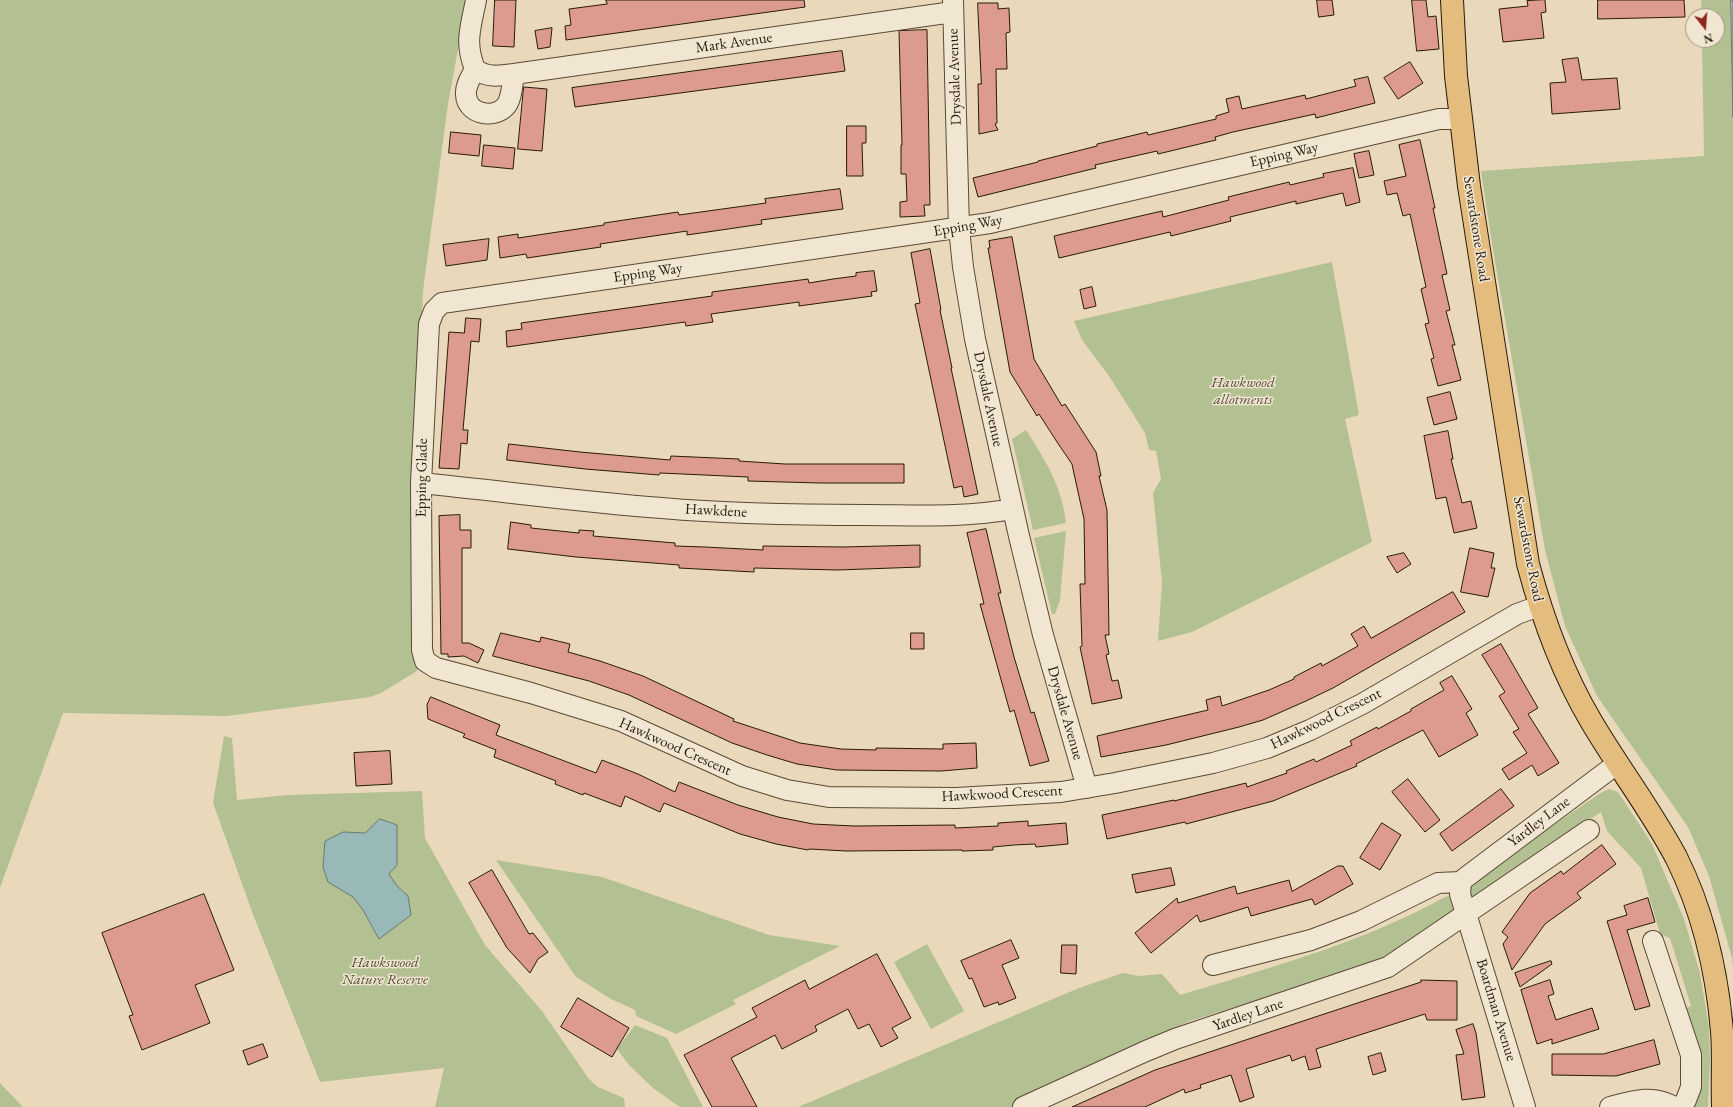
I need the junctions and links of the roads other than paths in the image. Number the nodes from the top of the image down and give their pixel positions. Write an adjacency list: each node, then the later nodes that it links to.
1 (476, 0): 4 (street)
2 (1452, 0): 6 (main road, Sewardstone Road)
3 (953, 6): 5 (street, Mark Avenue); 7 (street, Drysdale Avenue)
4 (475, 69): 5 (street, Mark Avenue); 5 (street)
5 (514, 74)
6 (1461, 119): 7 (street, Epping Way); 11 (main road, Sewardstone Road)
7 (959, 228): 8 (street, Epping Way); 10 (street, Drysdale Avenue)
8 (469, 298): 9 (street, Epping Glade)
9 (421, 483): 10 (street, Hawkdene); 12 (street, Epping Glade)
10 (1012, 509): 14 (street, Drysdale Avenue)
11 (1539, 606): 13 (main road, Sewardstone Road); 14 (street, Hawkwood Crescent)
12 (447, 671): 14 (street, Hawkwood Crescent)
13 (1618, 763): 16 (street, Yardley Lane); 25 (main road, Sewardstone Road)
14 (1087, 788)
15 (1589, 830): 17 (street, Yardley Lane)
16 (1462, 882): 17 (street); 19 (street)
17 (1466, 913): 20 (street, Yardley Lane); 21 (street, Boardman Avenue)
18 (1653, 941): 24 (street)
19 (1212, 965)
20 (1023, 1107)
21 (1525, 1107)
22 (1610, 1107): 23 (street)
23 (1674, 1107)
24 (1681, 1107)
25 (1723, 1107)

